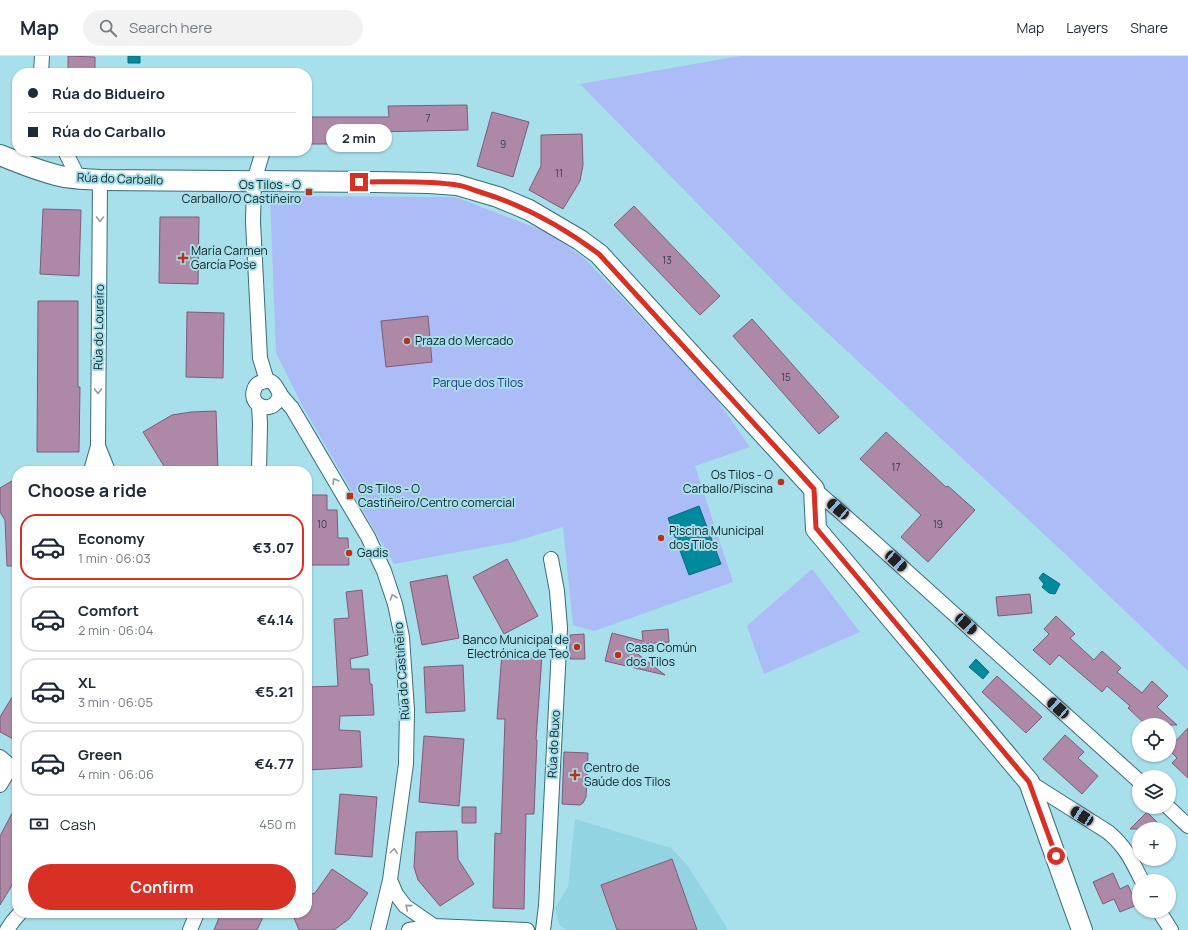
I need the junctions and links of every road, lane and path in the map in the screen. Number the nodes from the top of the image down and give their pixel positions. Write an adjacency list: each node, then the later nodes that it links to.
1 (42, 56): 2 (street)
2 (41, 68)
3 (0, 155): 6 (street, Rúa do Carballo)
4 (68, 156): 6 (street)
5 (262, 156): 8 (street)
6 (79, 179): 7 (street, Rúa do Carballo)
7 (100, 180): 8 (street, Rúa do Carballo); 12 (street, Rúa do Loureiro, one-way to 12)
8 (254, 181): 9 (street); 16 (street, Rúa do Carballo)
9 (267, 381): 10 (street, Rúa do Castiñeiro); 11 (street)
10 (280, 393): 11 (street); 25 (street, Rúa do Castiñeiro, one-way to 10)
11 (259, 405): 15 (street)
12 (98, 446): 13 (street); 14 (street, Rúa do Loureiro)
13 (92, 466)
14 (106, 466)
15 (259, 466)
16 (814, 489): 19 (street, Rúa do Carballo); 20 (street)
17 (551, 559): 35 (street, Rúa do Buxo)
18 (8, 762): 21 (street)
19 (1132, 775)
20 (1029, 782): 24 (street); 36 (street)
21 (0, 785)
22 (1175, 814): 23 (street)
23 (1188, 826)
24 (1138, 874)
25 (390, 880): 29 (street, one-way to 25); 32 (street, Rúa do Castiñeiro)
26 (16, 918): 30 (street)
27 (195, 918): 31 (street)
28 (1163, 918): 37 (street)
29 (434, 926): 33 (street); 34 (street)
30 (7, 930)
31 (190, 930)
32 (378, 930)
33 (409, 930)
34 (527, 930)
35 (543, 930)
36 (1082, 930)
37 (1171, 930)

